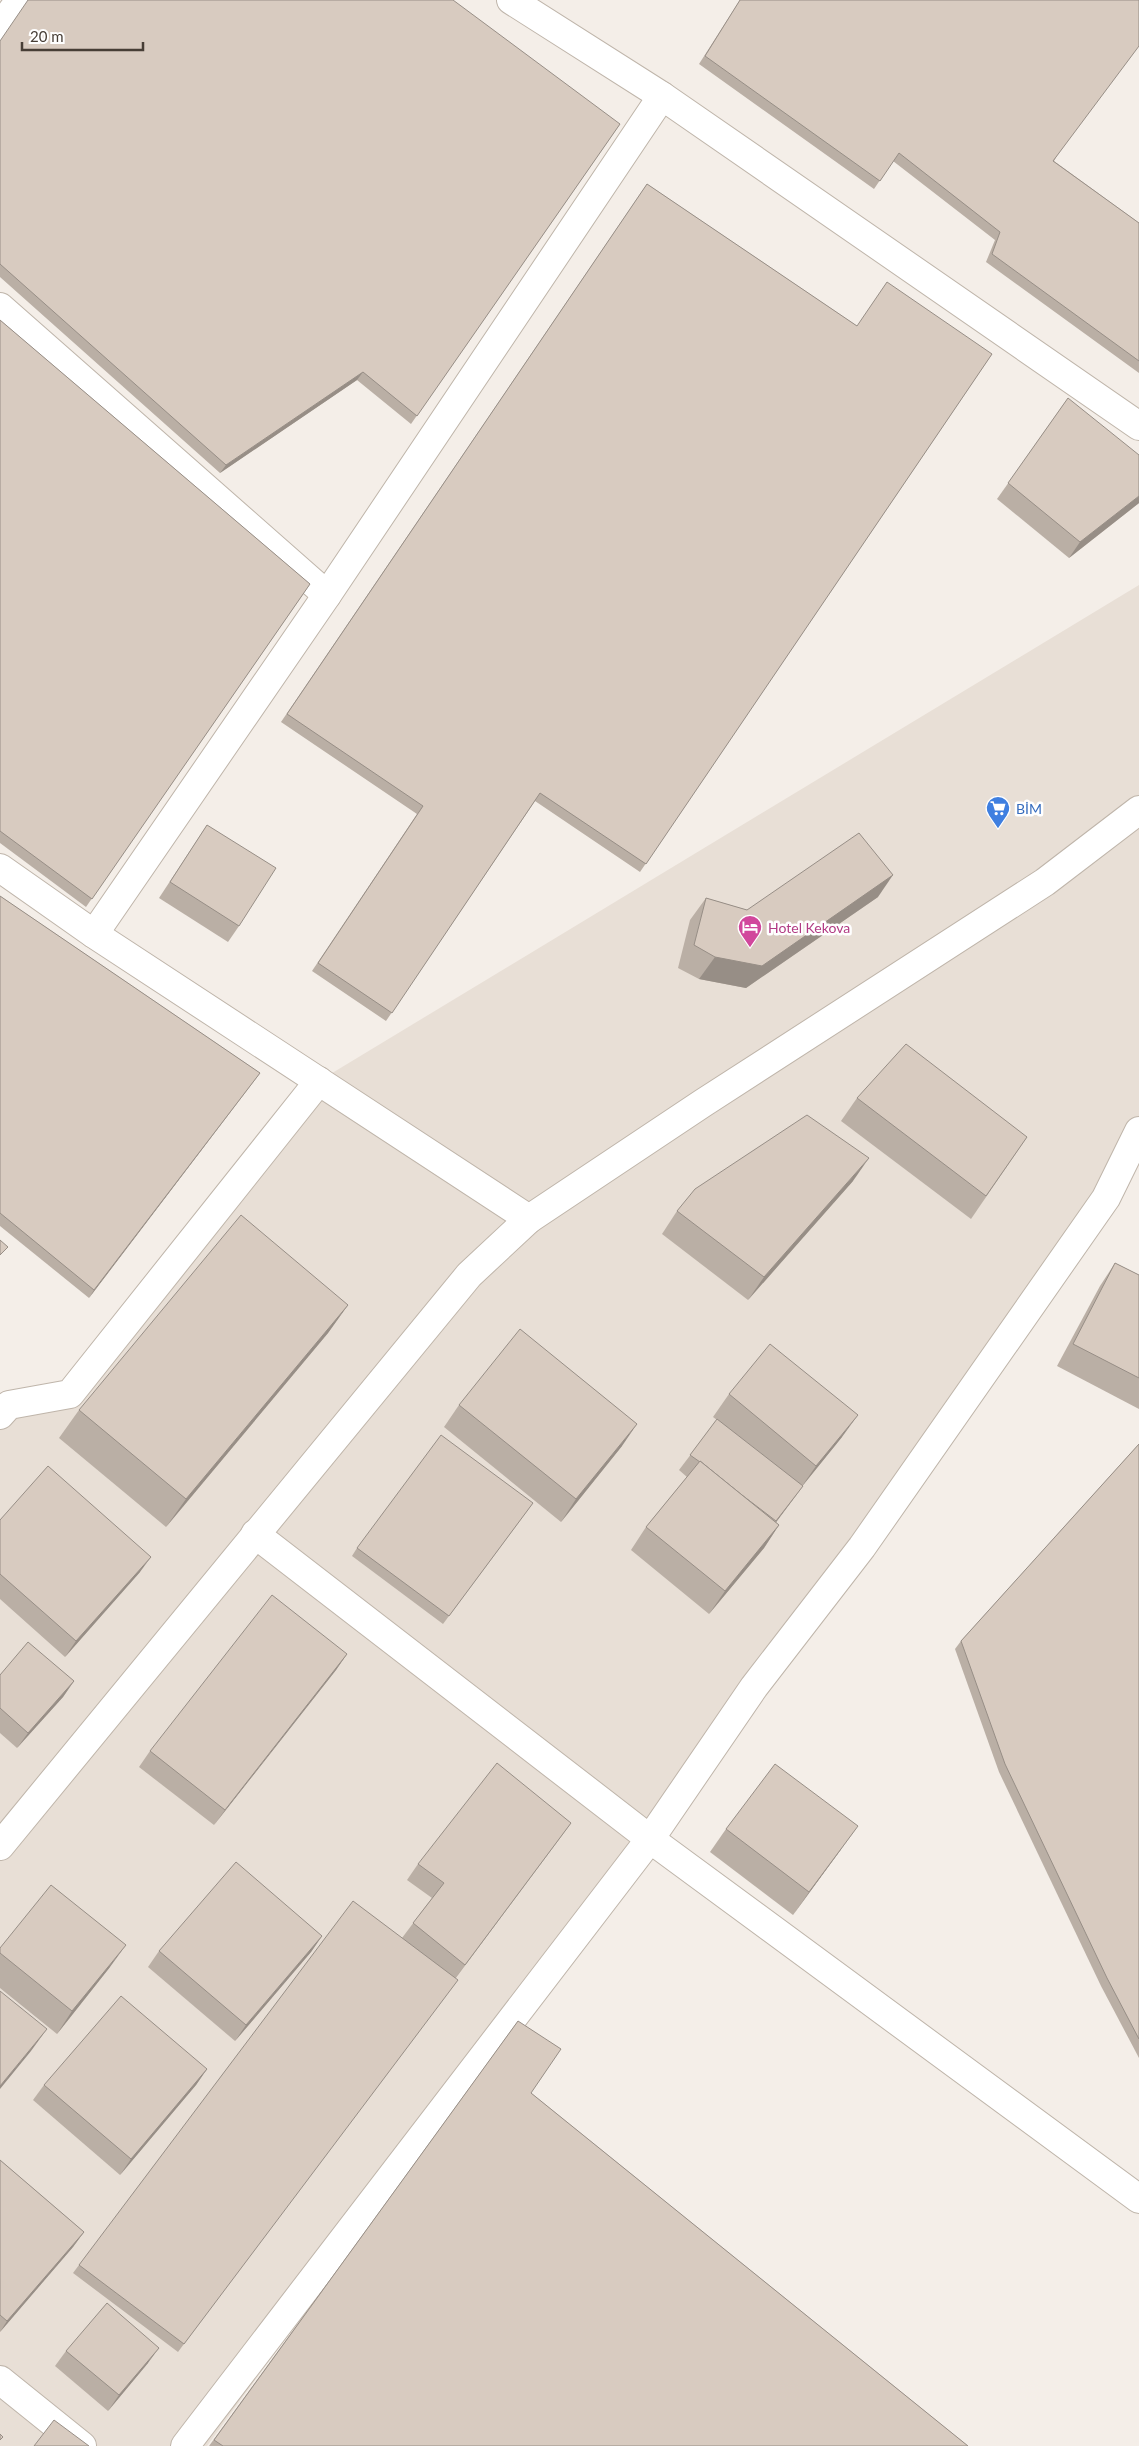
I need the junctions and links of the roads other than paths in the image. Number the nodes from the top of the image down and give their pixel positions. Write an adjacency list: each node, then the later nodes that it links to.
1 (20, 0): 3 (street)
2 (511, 0): 4 (street)
3 (0, 27)
4 (662, 96): 6 (street); 7 (street)
5 (0, 307): 7 (street)
6 (1139, 426)
7 (327, 595): 10 (street)
8 (1139, 810): 13 (street)
9 (0, 868): 10 (street)
10 (94, 934): 11 (street)
11 (319, 1081): 13 (street); 14 (street)
12 (1139, 1131): 16 (street)
13 (529, 1219): 15 (street)
14 (0, 1415)
15 (255, 1534): 16 (street); 17 (street)
16 (650, 1839): 18 (street); 21 (street)
17 (0, 1846)
18 (1139, 2199)
19 (0, 2380): 20 (street)
20 (82, 2446)
21 (185, 2446)

